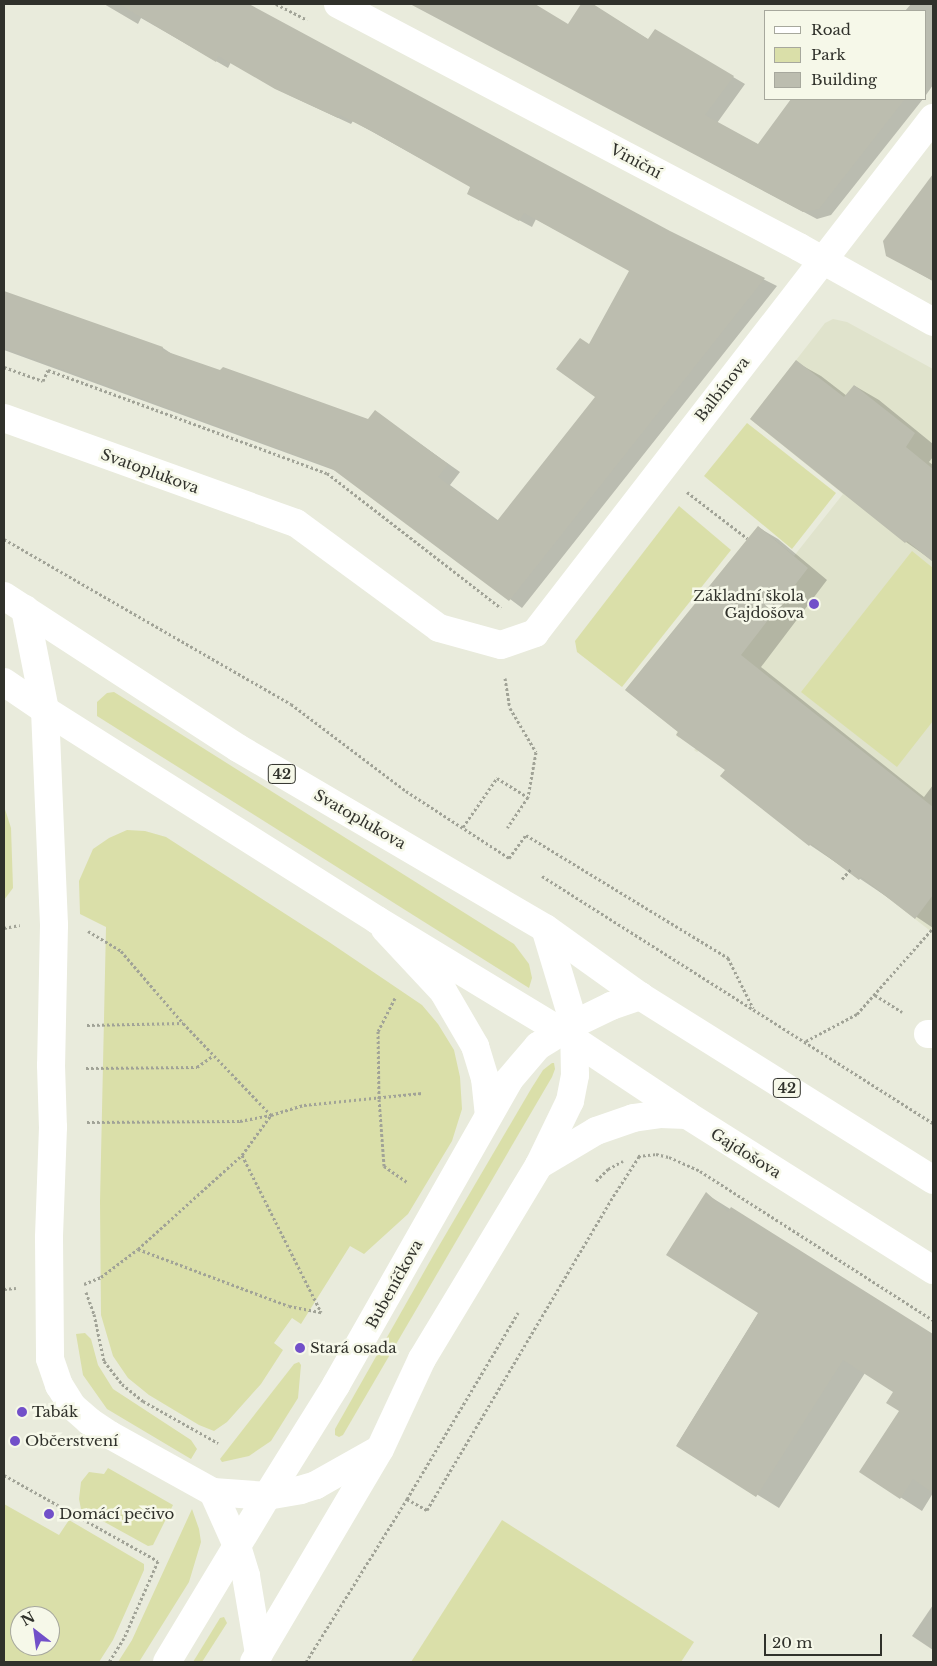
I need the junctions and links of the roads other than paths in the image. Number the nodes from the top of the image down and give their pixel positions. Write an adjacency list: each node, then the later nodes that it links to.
1 (338, 4): 3 (street, Viniční)
2 (933, 118): 3 (street, Balbínova)
3 (823, 260): 4 (street, Viniční); 7 (street, Balbínova)
4 (933, 322)
5 (4, 418): 7 (street, Svatoplukova)
6 (14, 603): 9 (street); 11 (street, Svatoplukova / 42)
7 (500, 645)
8 (4, 682): 9 (street)
9 (45, 710): 10 (street); 20 (street)
10 (377, 920): 13 (street); 14 (street)
11 (545, 928): 12 (street, Svatoplukova / 42); 13 (street)
12 (640, 996): 13 (street, Bubeníčkova); 17 (street, 42)
13 (571, 1032): 14 (street, Bubeníčkova); 15 (street, Gajdošova); 16 (street)
14 (489, 1114): 21 (street, Bubeníčkova)
15 (687, 1115): 16 (street); 18 (street, Gajdošova)
16 (539, 1165): 19 (street)
17 (933, 1180)
18 (933, 1270)
19 (380, 1449): 21 (street); 23 (street)
20 (214, 1492): 21 (street); 22 (street)
21 (267, 1496): 22 (street, Bubeníčkova)
22 (237, 1546): 23 (street); 24 (street, Bubeníčkova)
23 (257, 1658)
24 (167, 1662)

